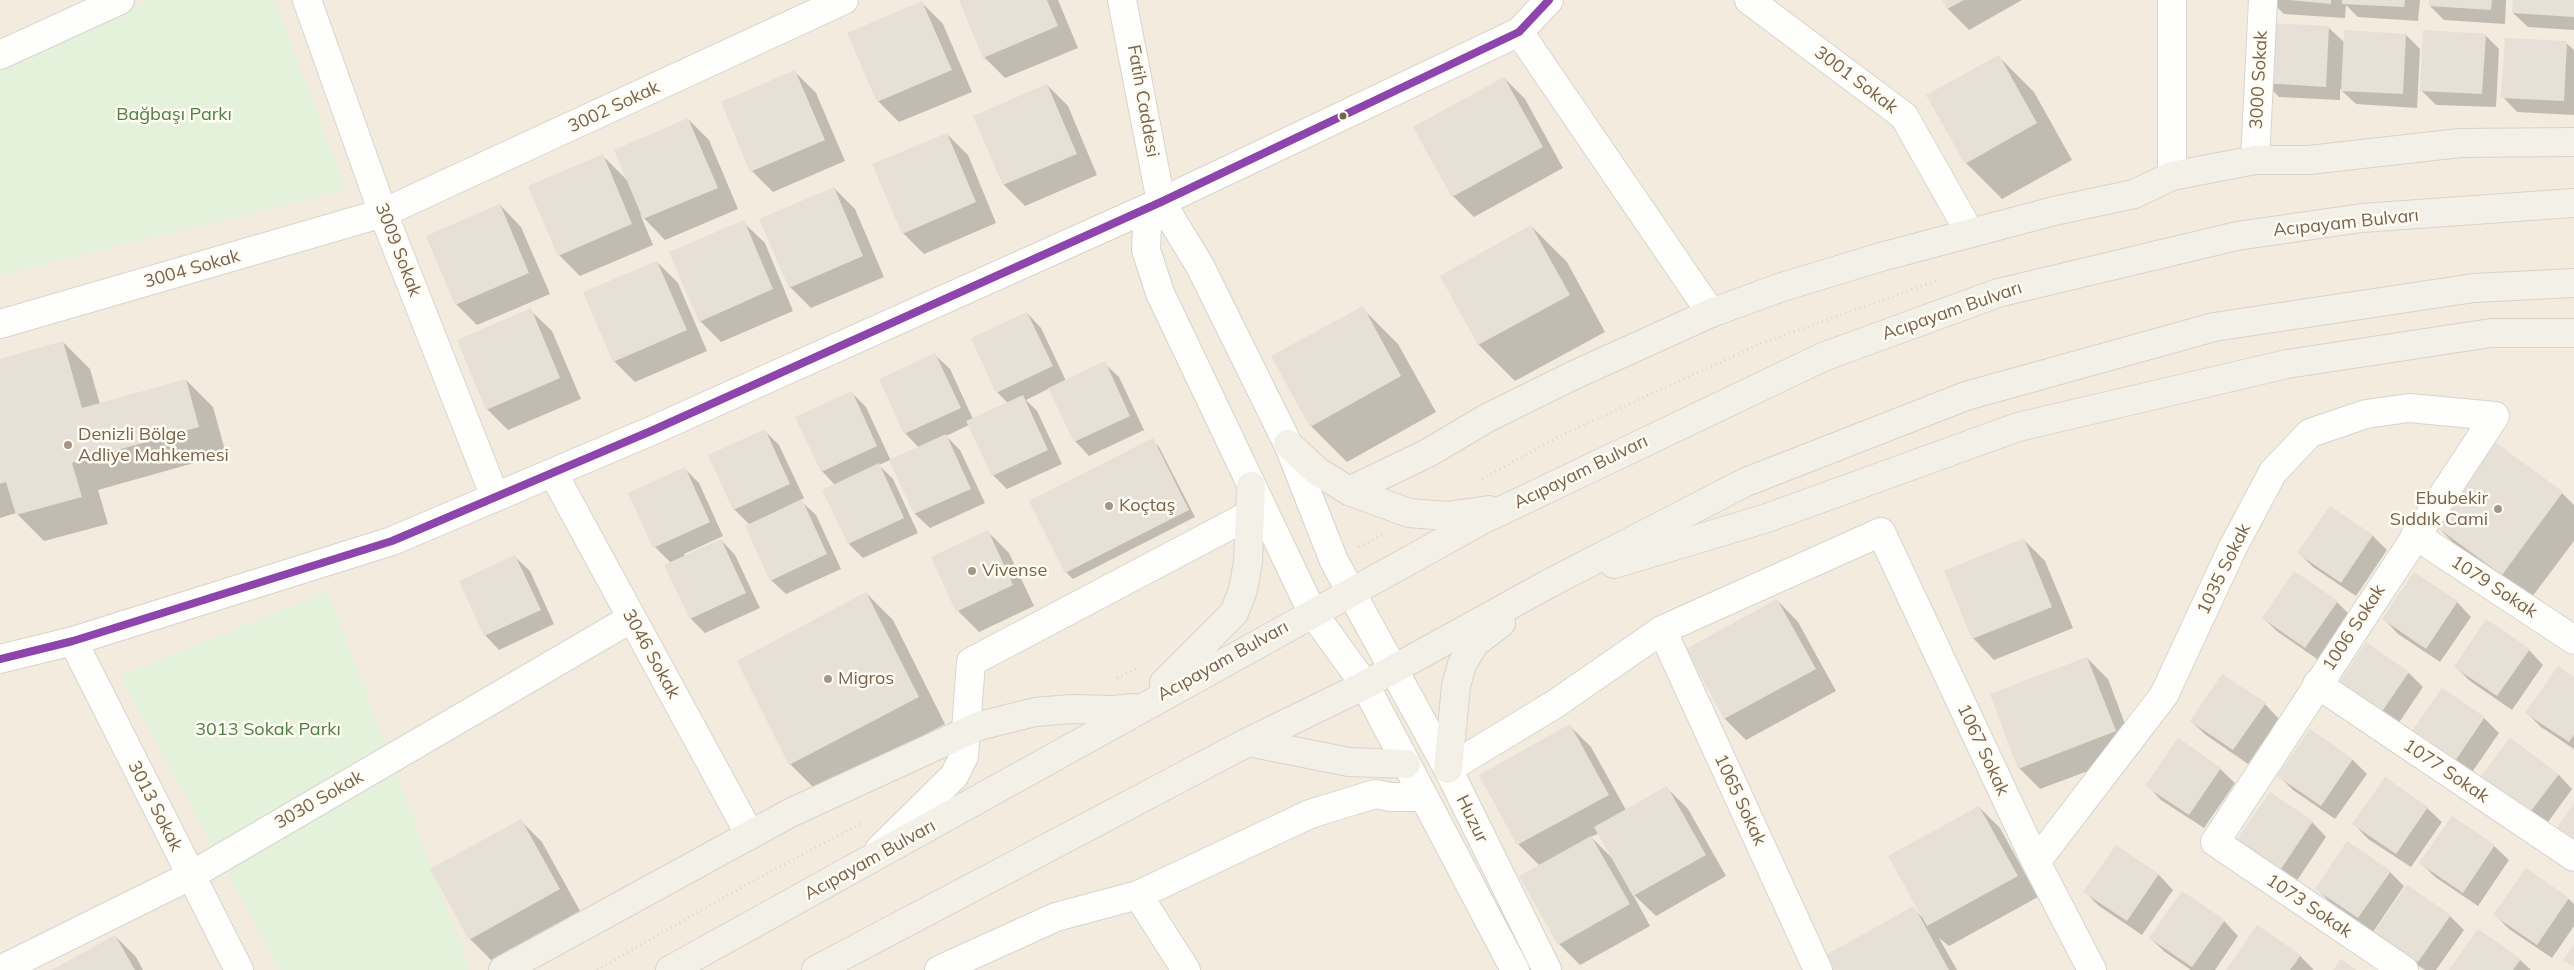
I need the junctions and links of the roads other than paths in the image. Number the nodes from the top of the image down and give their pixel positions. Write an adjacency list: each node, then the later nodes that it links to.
1 (120, 0): 11 (street)
2 (307, 0): 17 (street, 3009 Sokak)
3 (844, 0): 9 (street, 3002 Sokak)
4 (1122, 0): 15 (street, Fatih Caddesi)
5 (1549, 0): 10 (street)
6 (1749, 0): 18 (street, 3001 Sokak)
7 (2172, 0): 14 (street)
8 (2262, 0): 13 (street, 3000 Sokak)
9 (809, 7): 17 (street, 3002 Sokak)
10 (1518, 32): 15 (street); 20 (street)
11 (0, 55)
12 (2574, 142): 13 (main road)
13 (2255, 160): 14 (main road)
14 (2172, 176): 18 (main road)
15 (1161, 202): 24 (street, Huzur); 25 (street); 26 (street, Huzur)
16 (2574, 203): 29 (main road, Acıpayam Bulvarı)
17 (383, 213): 21 (street, 3004 Sokak); 28 (street, 3009 Sokak)
18 (1970, 233): 20 (main road)
19 (2574, 284): 32 (main road)
20 (1711, 313): 27 (main road)
21 (0, 324)
22 (2574, 332): 32 (main road)
23 (2495, 416): 31 (street, 1006 Sokak); 53 (street, 1035 Sokak)
24 (1288, 444): 27 (main road); 33 (street, Huzur)
25 (553, 473): 28 (street); 35 (street, 3046 Sokak)
26 (1251, 486): 30 (main road); 34 (street, Huzur)
27 (1348, 491): 29 (main road)
28 (495, 497): 38 (street)
29 (1508, 508): 33 (main road, Acıpayam Bulvarı)
30 (1251, 514): 43 (main road); 44 (street)
31 (2415, 535): 37 (street, 1079 Sokak); 41 (street, 1006 Sokak)
32 (1550, 583): 40 (main road); 47 (main road)
33 (1353, 593): 34 (main road, Acıpayam Bulvarı); 40 (street, Huzur)
34 (1312, 612): 42 (street, Huzur); 43 (main road, Acıpayam Bulvarı)
35 (632, 618): 49 (street, 3046 Sokak); 54 (street, 3030 Sokak)
36 (1662, 630): 47 (street); 53 (street, 1067 Sokak); 66 (street, 1065 Sokak)
37 (2574, 640)
38 (72, 641): 39 (street); 54 (street, 3013 Sokak)
39 (0, 658)
40 (1393, 669): 42 (main road); 47 (street, Huzur)
41 (2317, 684): 50 (street, 1006 Sokak); 51 (street, 1077 Sokak)
42 (1365, 685): 45 (main road); 46 (street, Huzur)
43 (1141, 707): 44 (main road); 52 (main road, Acıpayam Bulvarı)
44 (965, 732): 49 (main road); 52 (street)
45 (1248, 742): 46 (main road); 61 (main road)
46 (1406, 764): 48 (street, Huzur)
47 (1448, 769): 65 (street, Huzur)
48 (1423, 797): 55 (street); 64 (street, Huzur)
49 (750, 835): 59 (main road)
50 (2214, 842): 67 (street, 1073 Sokak)
51 (2574, 857)
52 (866, 862): 60 (main road, Acıpayam Bulvarı)
53 (2036, 862): 56 (street, 1067 Sokak)
54 (190, 876): 57 (street, 3030 Sokak); 58 (street, 3013 Sokak)
55 (1138, 896): 62 (street); 63 (street)
56 (2086, 969)
57 (0, 970)
58 (239, 970)
59 (503, 970)
60 (670, 970)
61 (816, 970)
62 (939, 970)
63 (1186, 970)
64 (1515, 970)
65 (1547, 970)
66 (1818, 970)
67 (2404, 970)

